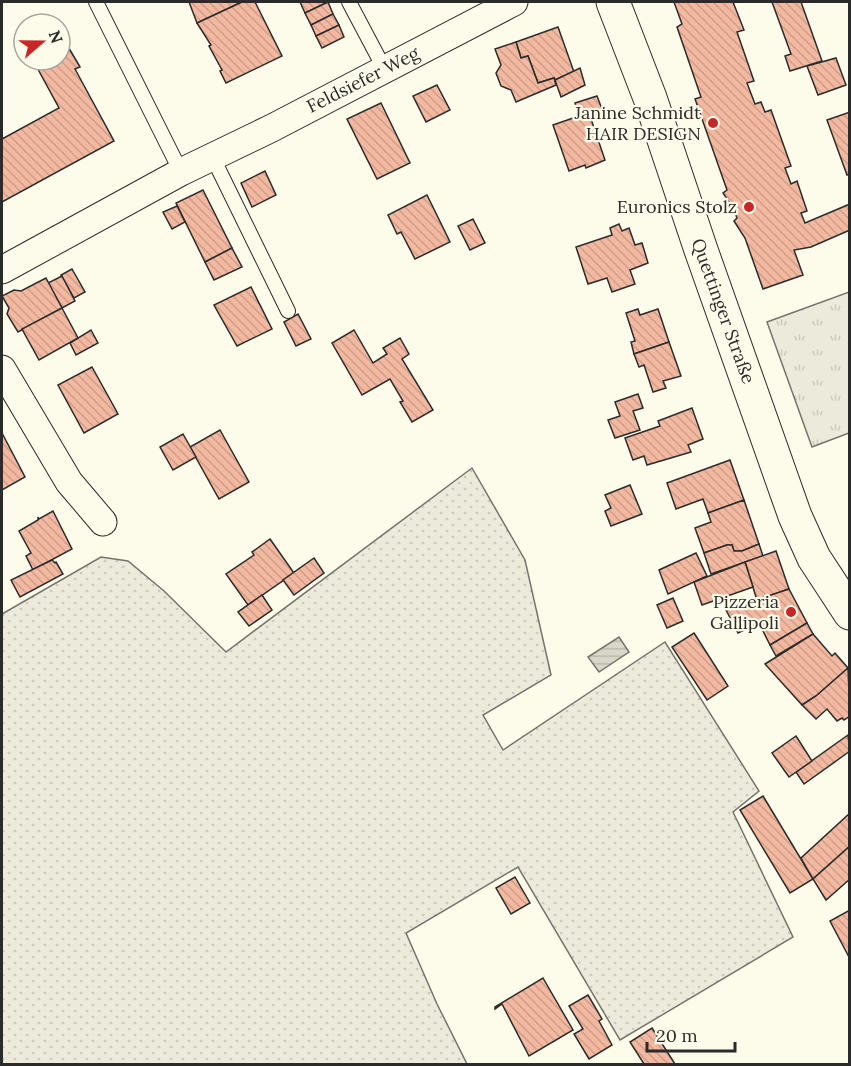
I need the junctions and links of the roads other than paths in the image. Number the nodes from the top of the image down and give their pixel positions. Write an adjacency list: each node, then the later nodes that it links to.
1 (96, 2): 7 (lane)
2 (350, 2): 5 (lane)
3 (514, 2): 5 (street, Feldsiefer Weg)
4 (613, 2): 12 (street, Quettinger Straße)
5 (385, 70): 6 (street, Feldsiefer Weg)
6 (213, 158): 7 (street, Feldsiefer Weg); 9 (lane)
7 (181, 172): 8 (street, Feldsiefer Weg)
8 (2, 270)
9 (288, 311)
10 (2, 369): 11 (street)
11 (103, 522)
12 (849, 613)

